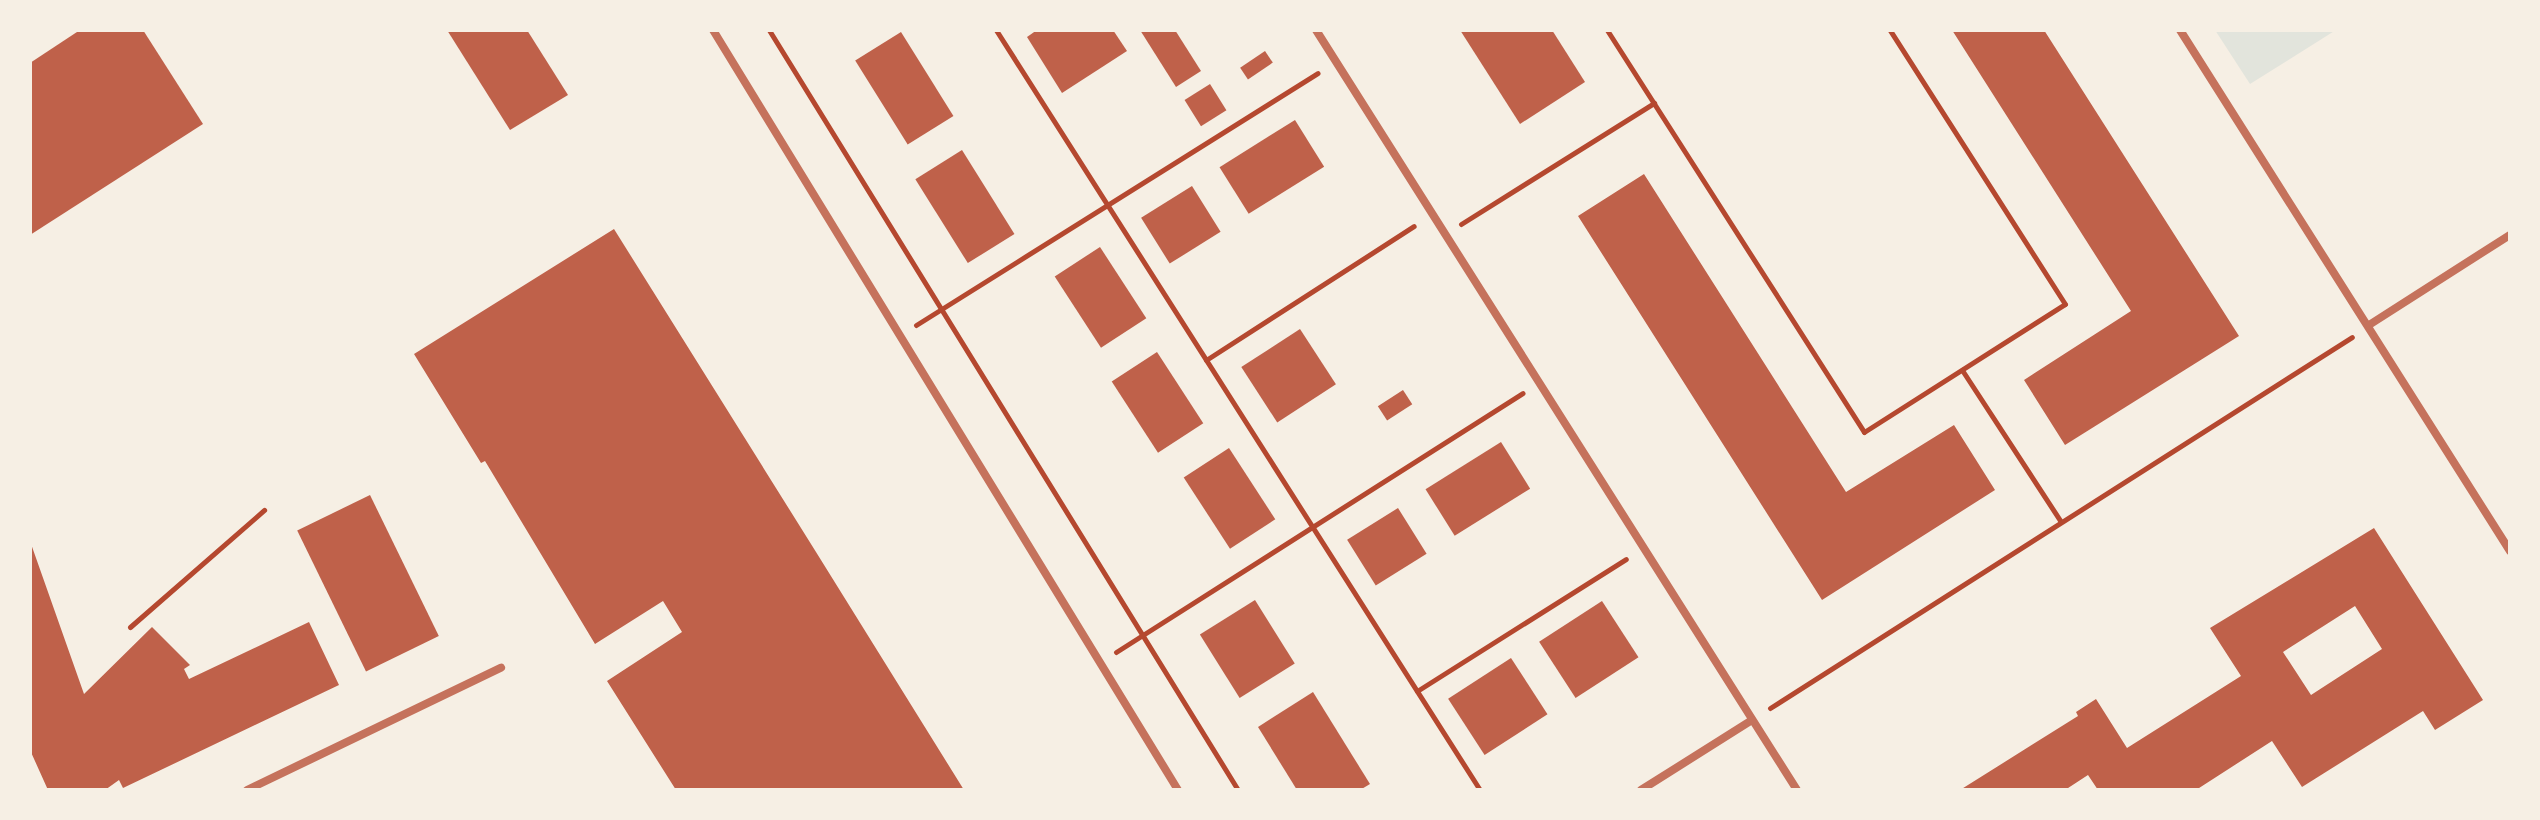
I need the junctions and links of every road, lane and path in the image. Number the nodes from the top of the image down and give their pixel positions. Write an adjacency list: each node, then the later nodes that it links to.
1 (713, 30): 16 (street)
2 (769, 30): 14 (path)
3 (996, 30): 10 (path)
4 (1316, 30): 8 (street)
5 (1607, 30): 9 (path)
6 (1890, 30): 18 (path)
7 (2180, 30): 15 (street)
8 (1336, 62): 10 (path); 11 (street)
9 (1654, 103): 12 (path); 18 (path)
10 (1107, 205): 14 (path); 17 (path)
11 (1433, 214): 12 (street); 17 (path)
12 (1445, 234): 19 (street)
13 (2510, 235): 15 (street)
14 (942, 309): 16 (path); 26 (path)
15 (2369, 325): 21 (path); 24 (street)
16 (900, 335): 27 (street)
17 (1206, 360): 22 (path)
18 (1962, 370): 21 (path)
19 (1541, 382): 22 (path); 23 (street)
20 (264, 510): 25 (path)
21 (2061, 522): 30 (path)
22 (1313, 527): 26 (path); 29 (path)
23 (1644, 548): 29 (path); 30 (street)
24 (2510, 551)
25 (130, 627)
26 (1142, 635): 27 (path); 33 (path)
27 (1100, 662): 32 (street)
28 (501, 668): 31 (street)
29 (1417, 691): 34 (path)
30 (1752, 720): 35 (street); 36 (street)
31 (247, 790)
32 (1178, 790)
33 (1238, 790)
34 (1480, 790)
35 (1641, 790)
36 (1797, 790)

